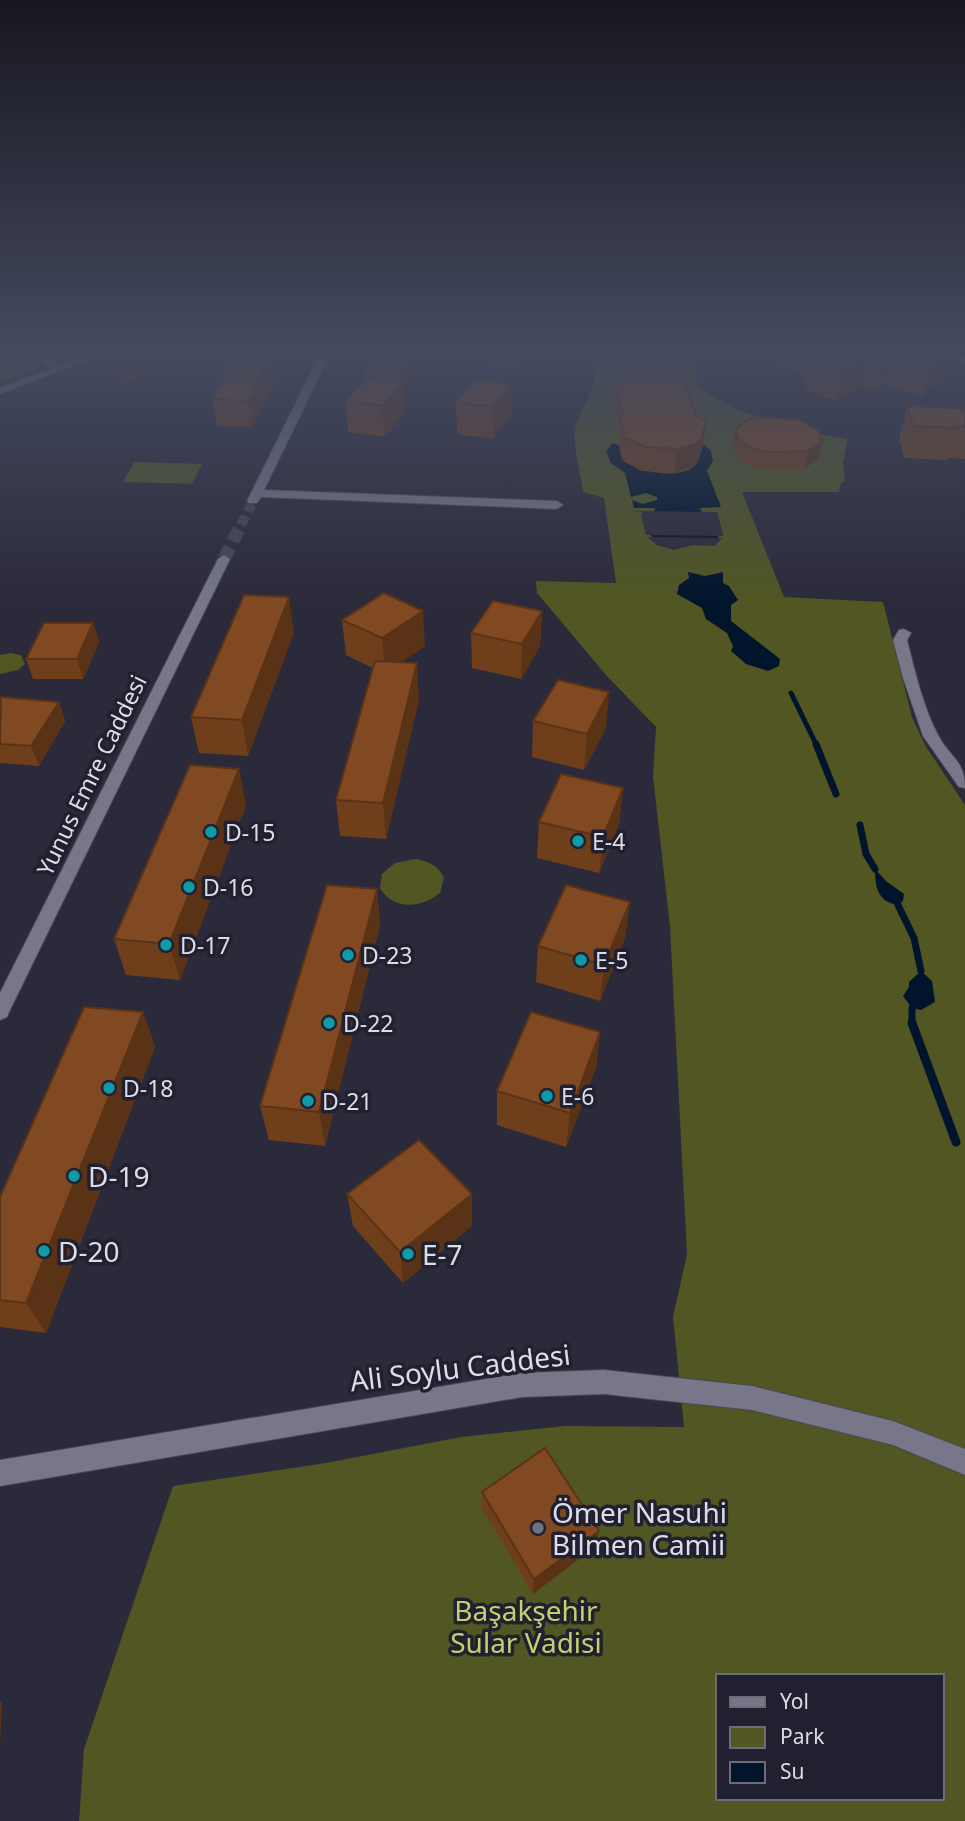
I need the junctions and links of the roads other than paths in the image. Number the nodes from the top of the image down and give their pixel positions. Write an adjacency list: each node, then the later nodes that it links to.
1 (285, 435): 2 (street)
2 (557, 505)
3 (224, 559): 6 (street, Yunus Emre Caddesi)
4 (904, 633): 5 (street)
5 (965, 783)
6 (0, 1012)
7 (965, 1462): 8 (street, Ali Soylu Caddesi)
8 (0, 1473)

